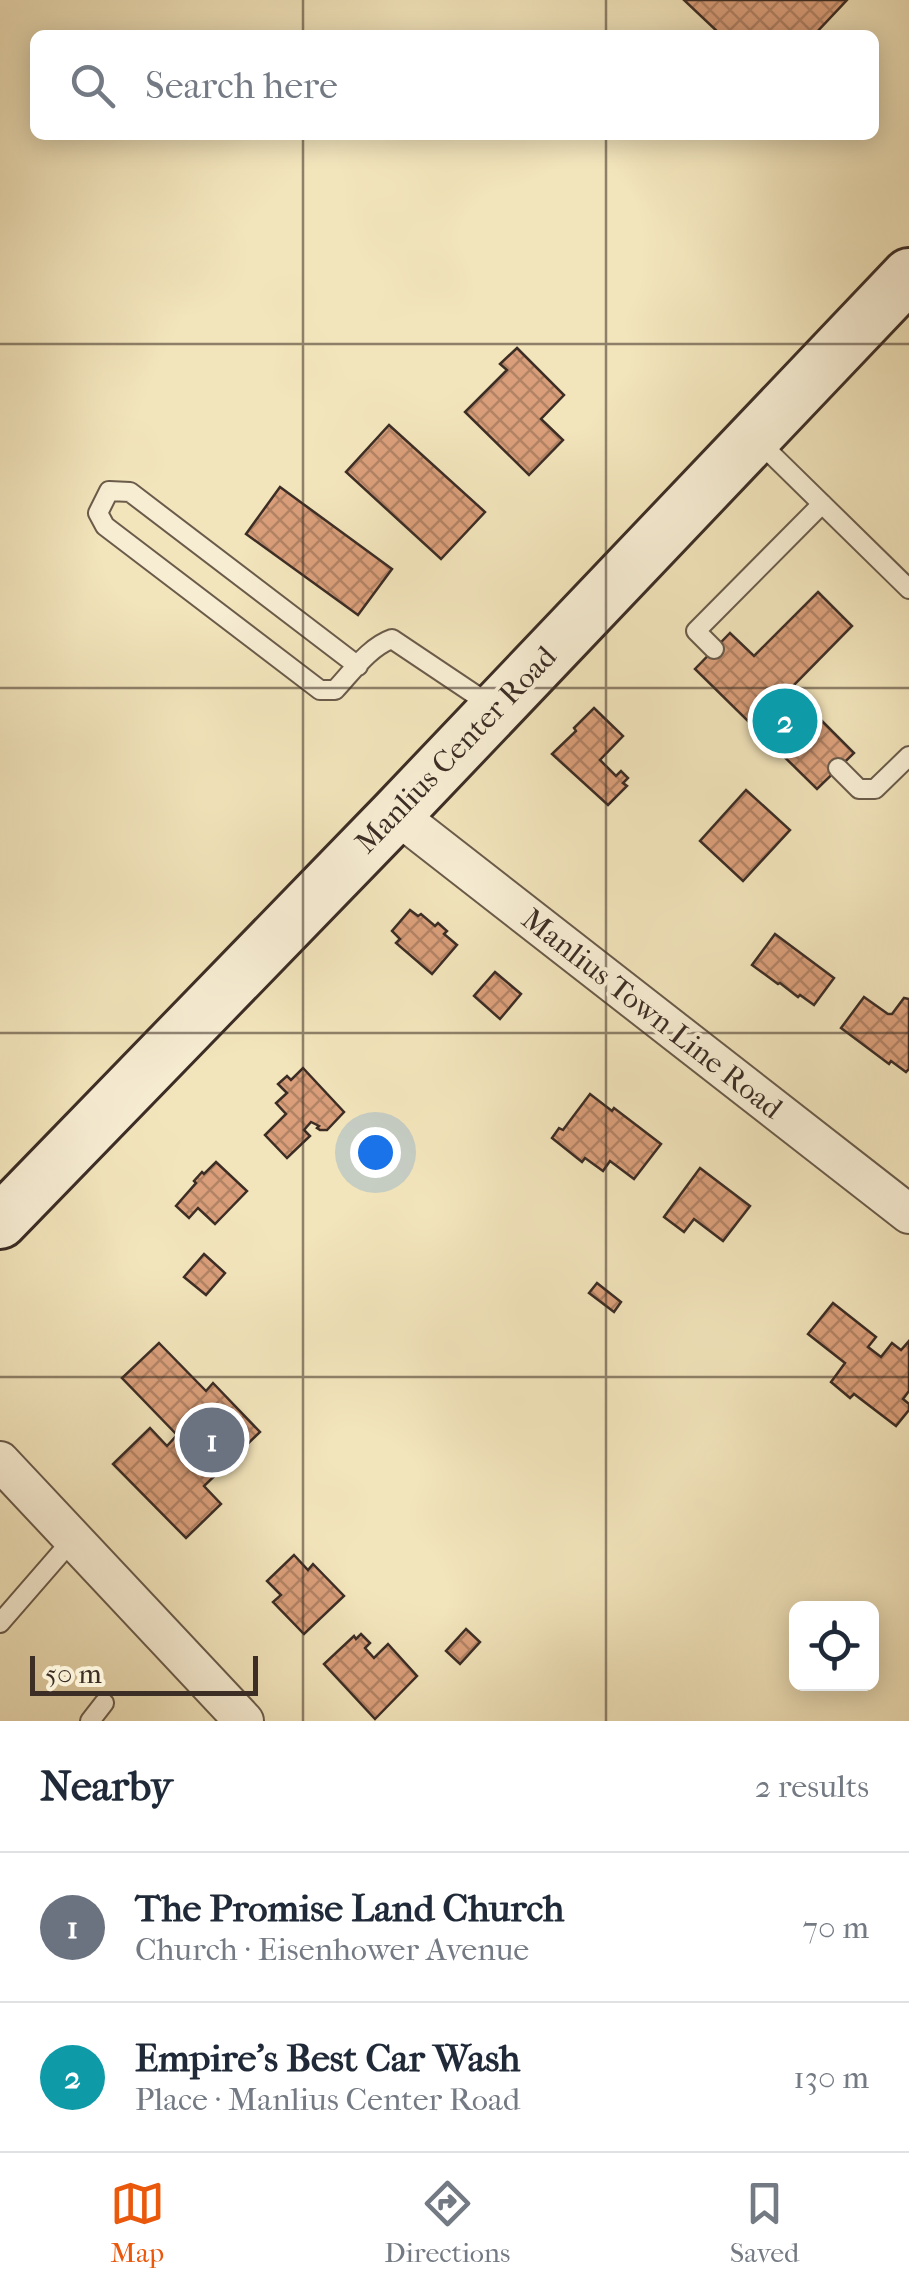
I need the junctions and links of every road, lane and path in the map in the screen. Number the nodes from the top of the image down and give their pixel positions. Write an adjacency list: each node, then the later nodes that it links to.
1 (909, 275): 2 (main road, Manlius Center Road)
2 (754, 437): 3 (lane); 7 (main road, Manlius Center Road)
3 (822, 504): 4 (lane); 5 (lane)
4 (909, 589)
5 (714, 649)
6 (358, 666): 6 (lane); 7 (lane)
7 (496, 709): 10 (main road, Manlius Center Road)
8 (909, 756): 9 (lane)
9 (838, 768)
10 (396, 814): 11 (street, Manlius Town Line Road); 12 (main road, Manlius Center Road)
11 (909, 1214)
12 (0, 1222)
13 (0, 1461): 14 (street)
14 (73, 1539): 15 (lane); 18 (street)
15 (0, 1623)
16 (104, 1703): 17 (lane)
17 (90, 1721)
18 (244, 1721)

